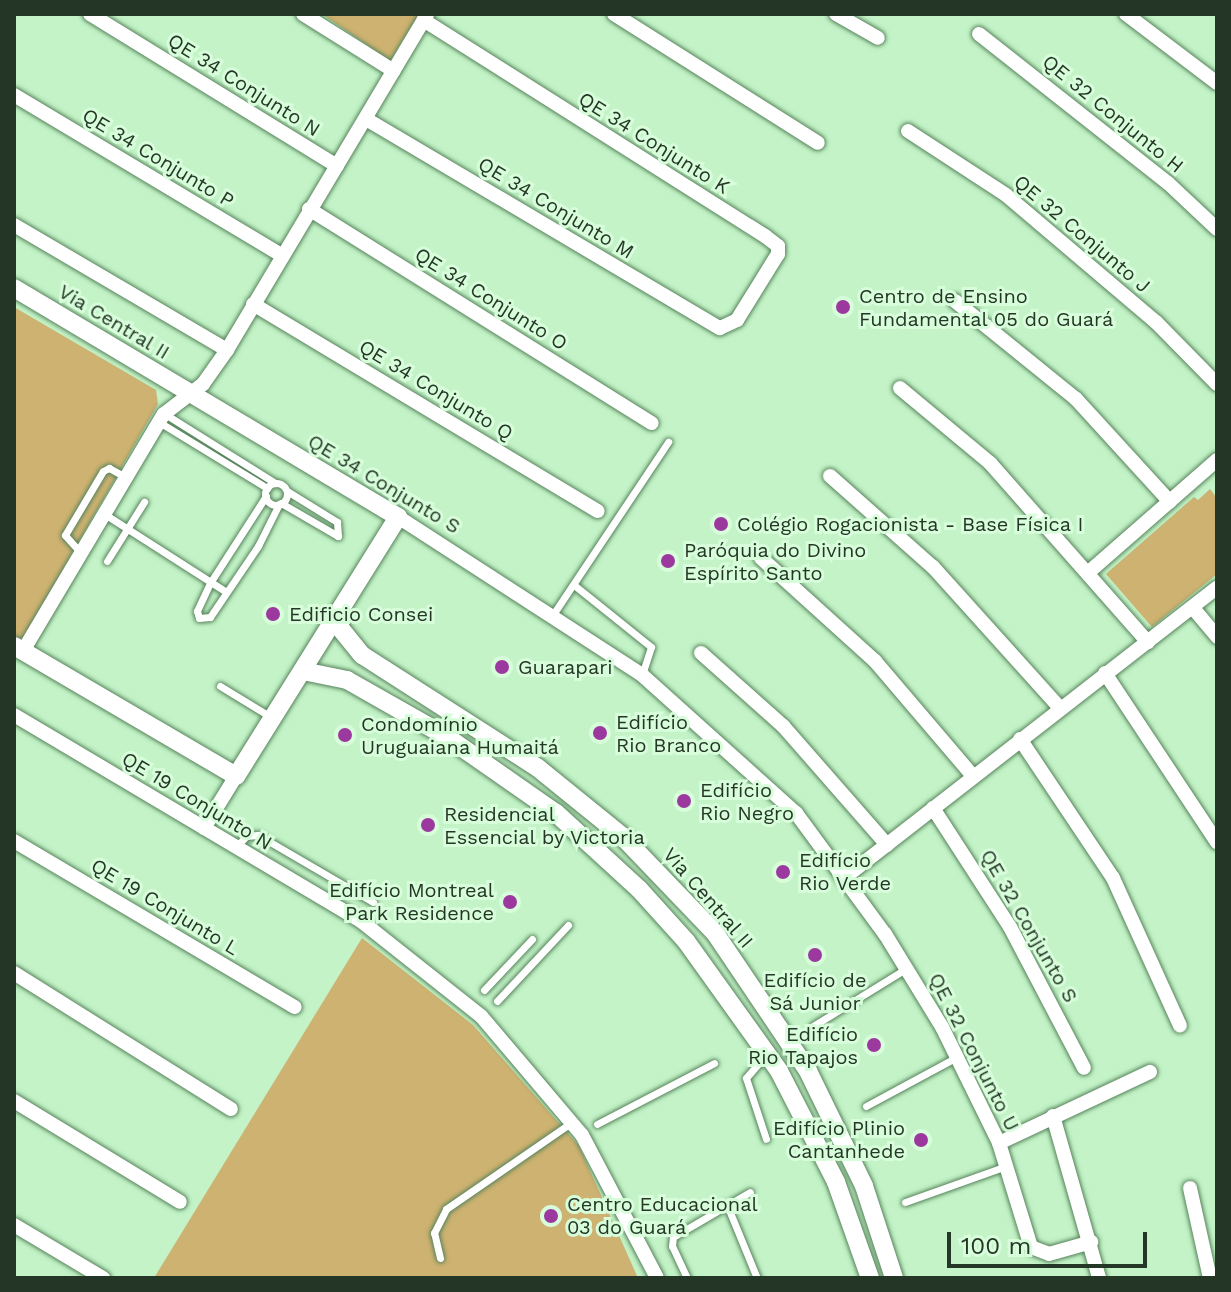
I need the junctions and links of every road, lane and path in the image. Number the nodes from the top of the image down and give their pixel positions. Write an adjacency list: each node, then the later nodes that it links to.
1 (90, 14): 15 (street, QE 34 Conjunto N)
2 (614, 14): 14 (street)
3 (836, 14): 8 (street)
4 (1126, 14): 10 (street)
5 (307, 15): 9 (street)
6 (425, 17): 9 (street); 23 (street, QE 34 Conjunto K)
7 (979, 34): 18 (street, QE 32 Conjunto H)
8 (878, 38)
9 (394, 71): 12 (street)
10 (1217, 83)
11 (14, 95): 19 (street, QE 34 Conjunto P)
12 (366, 119): 15 (street); 23 (street, QE 34 Conjunto M)
13 (908, 131): 25 (street, QE 32 Conjunto J)
14 (818, 143)
15 (337, 166): 16 (street)
16 (309, 209): 19 (street); 29 (street, QE 34 Conjunto O)
17 (14, 225): 24 (street)
18 (1217, 229)
19 (281, 255): 22 (street)
20 (14, 288): 27 (street, Via Central II)
21 (955, 301): 37 (street)
22 (253, 304): 24 (street); 39 (street, QE 34 Conjunto Q)
23 (726, 328)
24 (227, 350): 27 (street)
25 (1217, 384)
26 (900, 388): 46 (street)
27 (190, 395): 28 (street); 41 (street, QE 34 Conjunto S)
28 (162, 418): 33 (street); 34 (lane)
29 (652, 423)
30 (668, 442): 48 (lane)
31 (1216, 463): 37 (street)
32 (830, 476): 62 (street)
33 (128, 479): 40 (street); 43 (lane)
34 (269, 489): 35 (lane); 38 (lane); 47 (lane)
35 (287, 491): 38 (lane); 38 (lane)
36 (144, 502): 42 (lane)
37 (1170, 502): 46 (street)
38 (280, 504): 50 (lane)
39 (598, 511)
40 (106, 515): 42 (lane); 43 (street)
41 (398, 517): 52 (street); 53 (street, QE 34 Conjunto S)
42 (127, 529): 45 (lane); 47 (lane)
43 (83, 554): 56 (street)
44 (761, 558): 66 (street)
45 (107, 561)
46 (1090, 571): 55 (street)
47 (210, 583): 50 (lane); 50 (lane)
48 (574, 585): 53 (lane); 60 (lane)
49 (1217, 588): 51 (street)
50 (225, 591)
51 (1193, 608): 54 (street); 55 (street)
52 (340, 613): 58 (street); 70 (street, Via Central II)
53 (554, 613): 60 (street, QE 34 Conjunto S)
54 (1217, 637)
55 (1148, 642): 59 (street)
56 (18, 649): 67 (street)
57 (701, 653): 73 (street)
58 (303, 671): 64 (street); 75 (street)
59 (1105, 673): 62 (street); 72 (street)
60 (642, 675): 76 (street, QE 32 Conjunto U)
61 (220, 686): 64 (lane)
62 (1059, 707): 65 (street)
63 (14, 715): 69 (street, QE 19 Conjunto N)
64 (273, 719): 67 (street)
65 (1020, 739): 66 (street); 86 (street)
66 (972, 775): 68 (street)
67 (236, 776): 69 (street)
68 (933, 808): 73 (street); 90 (street, QE 32 Conjunto S)
69 (204, 828): 74 (street, QE 19 Conjunto N)
70 (622, 836): 75 (street); 114 (street, Via Central II)
71 (14, 841): 84 (street, QE 19 Conjunto L)
72 (1217, 842)
73 (887, 845): 76 (street)
74 (235, 848): 77 (lane); 96 (street, QE 19 Conjunto N)
75 (605, 856): 87 (street)
76 (844, 878): 80 (street, QE 32 Conjunto U)
77 (373, 902)
78 (568, 925): 83 (lane)
79 (532, 939): 82 (lane)
80 (907, 968): 85 (lane); 88 (street, QE 32 Conjunto U)
81 (14, 973): 94 (street)
82 (484, 990)
83 (497, 1001)
84 (295, 1007)
85 (813, 1026)
86 (1180, 1026)
87 (768, 1054): 98 (lane); 113 (street)
88 (957, 1057): 93 (lane); 99 (street, QE 32 Conjunto U)
89 (714, 1063): 97 (lane)
90 (1084, 1068)
91 (1150, 1072): 95 (street)
92 (14, 1101): 103 (street)
93 (866, 1106)
94 (231, 1109)
95 (1053, 1116): 99 (street); 107 (street)
96 (572, 1122): 108 (lane); 110 (street, QE 19 Conjunto N)
97 (597, 1124)
98 (766, 1139)
99 (999, 1143): 100 (street, QE 32 Conjunto U)
100 (1006, 1166): 104 (lane); 107 (street, QE 32 Conjunto U)
101 (1190, 1188): 116 (street)
102 (750, 1192): 105 (lane)
103 (180, 1202)
104 (905, 1202)
105 (727, 1205): 111 (lane); 112 (lane)
106 (14, 1225): 109 (street)
107 (1091, 1242): 115 (street)
108 (440, 1258)
109 (103, 1278)
110 (657, 1278)
111 (687, 1278)
112 (757, 1278)
113 (870, 1278)
114 (894, 1278)
115 (1099, 1278)
116 (1210, 1278)

